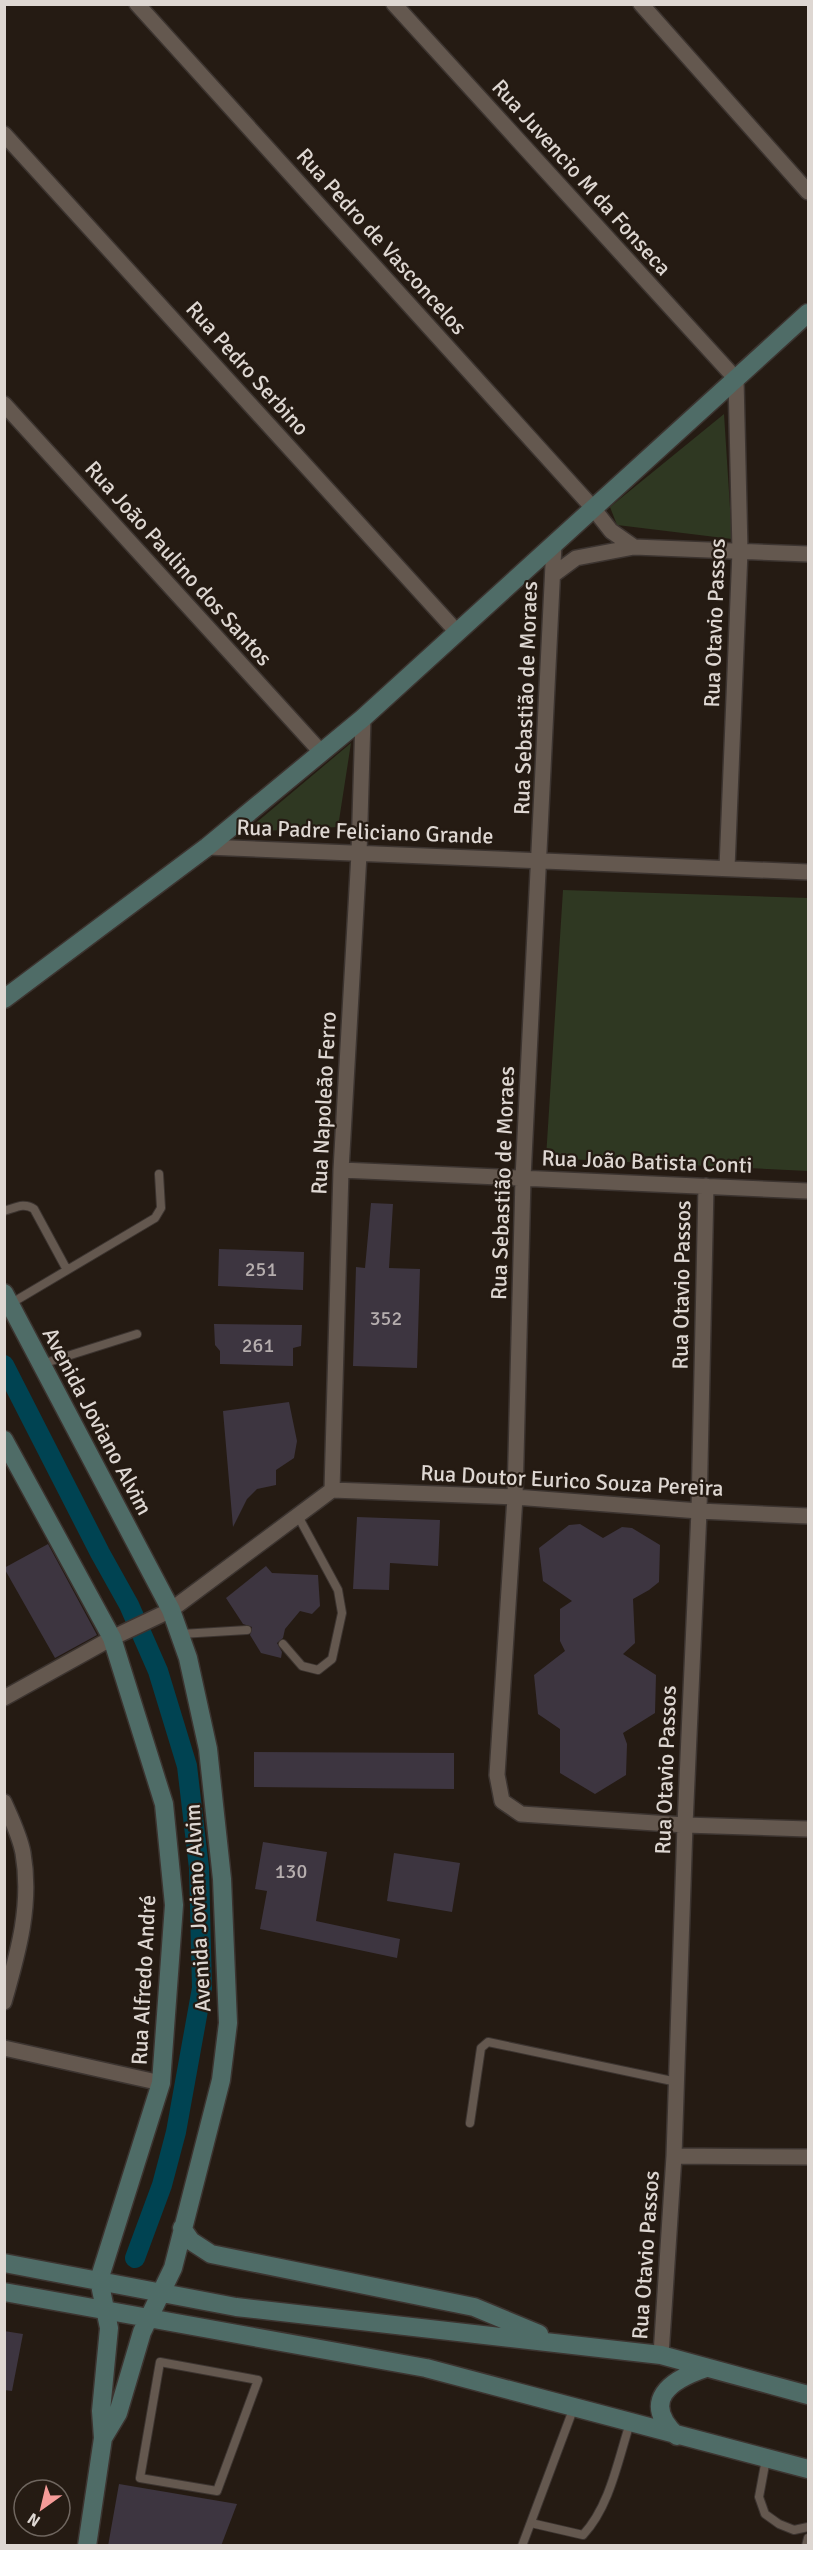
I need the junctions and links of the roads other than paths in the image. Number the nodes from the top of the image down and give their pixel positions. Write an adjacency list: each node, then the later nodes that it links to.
1 (137, 4): 9 (street, Rua Pedro de Vasconcelos)
2 (394, 4): 7 (street, Rua Juvencio M da Fonseca)
3 (641, 4): 5 (street)
4 (4, 134): 15 (street, Rua Pedro Serbino)
5 (808, 192)
6 (808, 313): 7 (main road)
7 (736, 379): 9 (main road); 12 (street, Rua Otavio Passos)
8 (4, 404): 17 (street, Rua João Paulino dos Santos)
9 (593, 508): 10 (main road); 11 (street, Rua Pedro de Vasconcelos)
10 (554, 544): 14 (street, Rua Sebastião de Moraes); 15 (main road)
11 (634, 547): 12 (street); 14 (street)
12 (740, 551): 13 (street); 21 (street, Rua Otavio Passos)
13 (808, 554)
14 (553, 575): 20 (street, Rua Sebastião de Moraes)
15 (457, 632): 16 (main road)
16 (363, 718): 17 (main road); 19 (street, Rua Napoleão Ferro)
17 (321, 752): 18 (main road)
18 (207, 847): 19 (street, Rua Padre Feliciano Grande); 23 (main road)
19 (359, 854): 20 (street, Rua Padre Feliciano Grande); 24 (street, Rua Napoleão Ferro)
20 (540, 861): 21 (street, Rua Padre Feliciano Grande); 26 (street, Rua Sebastião de Moraes)
21 (727, 868): 22 (street, Rua Padre Feliciano Grande)
22 (808, 872)
23 (4, 999)
24 (341, 1170): 26 (street, Rua João Batista Conti); 35 (street, Rua Napoleão Ferro)
25 (159, 1174): 30 (lane)
26 (523, 1178): 27 (street, Rua João Batista Conti); 36 (street, Rua Sebastião de Moraes)
27 (706, 1186): 28 (street, Rua João Batista Conti); 37 (street, Rua Otavio Passos)
28 (808, 1191)
29 (4, 1211): 30 (lane)
30 (67, 1270): 31 (lane)
31 (7, 1298): 33 (main road, Avenida Joviano Alvim)
32 (137, 1334): 33 (lane)
33 (41, 1364): 40 (main road, Avenida Joviano Alvim)
34 (4, 1440): 43 (main road, Rua Alfredo André)
35 (332, 1490): 36 (street, Rua Doutor Eurico Souza Pereira); 38 (street)
36 (515, 1497): 37 (street, Rua Doutor Eurico Souza Pereira); 47 (street, Rua Sebastião de Moraes)
37 (699, 1511): 39 (street, Rua Doutor Eurico Souza Pereira); 47 (street, Rua Otavio Passos)
38 (298, 1516): 40 (street); 44 (lane)
39 (808, 1516)
40 (171, 1610): 42 (main road, Avenida Joviano Alvim); 43 (street)
41 (246, 1629): 42 (lane)
42 (180, 1634): 56 (main road, Avenida Joviano Alvim)
43 (116, 1636): 45 (street); 52 (main road, Rua Alfredo André)
44 (283, 1644)
45 (4, 1698)
46 (4, 1802): 49 (street)
47 (685, 1825): 48 (street); 51 (street, Rua Otavio Passos)
48 (808, 1829)
49 (4, 2002)
50 (4, 2048): 52 (street)
51 (677, 2082): 53 (lane); 54 (street, Rua Otavio Passos)
52 (161, 2083): 58 (main road, Rua Alfredo André)
53 (470, 2123)
54 (674, 2156): 55 (street); 64 (street, Rua Otavio Passos)
55 (808, 2157)
56 (182, 2228): 60 (main road, Avenida Joviano Alvim); 63 (main road)
57 (4, 2263): 58 (main road)
58 (99, 2280): 60 (main road); 61 (main road, Rua Alfredo André)
59 (4, 2292): 61 (main road)
60 (162, 2292): 62 (main road, Avenida Joviano Alvim); 63 (main road)
61 (105, 2309): 62 (main road); 71 (main road, Rua Alfredo André)
62 (148, 2318): 68 (main road); 71 (main road, Avenida Joviano Alvim)
63 (560, 2343): 64 (main road)
64 (661, 2355): 65 (main road)
65 (706, 2368): 67 (main road); 70 (main road)
66 (258, 2380): 66 (lane)
67 (808, 2395)
68 (574, 2408): 69 (main road); 74 (lane)
69 (630, 2423): 70 (main road); 74 (lane)
70 (677, 2436): 72 (main road)
71 (104, 2438): 77 (main road, Avenida Joviano Alvim)
72 (766, 2459): 73 (main road); 75 (lane)
73 (808, 2469)
74 (531, 2523): 78 (lane)
75 (808, 2527)
76 (808, 2538): 79 (lane)
77 (87, 2546)
78 (522, 2546)
79 (806, 2546)

